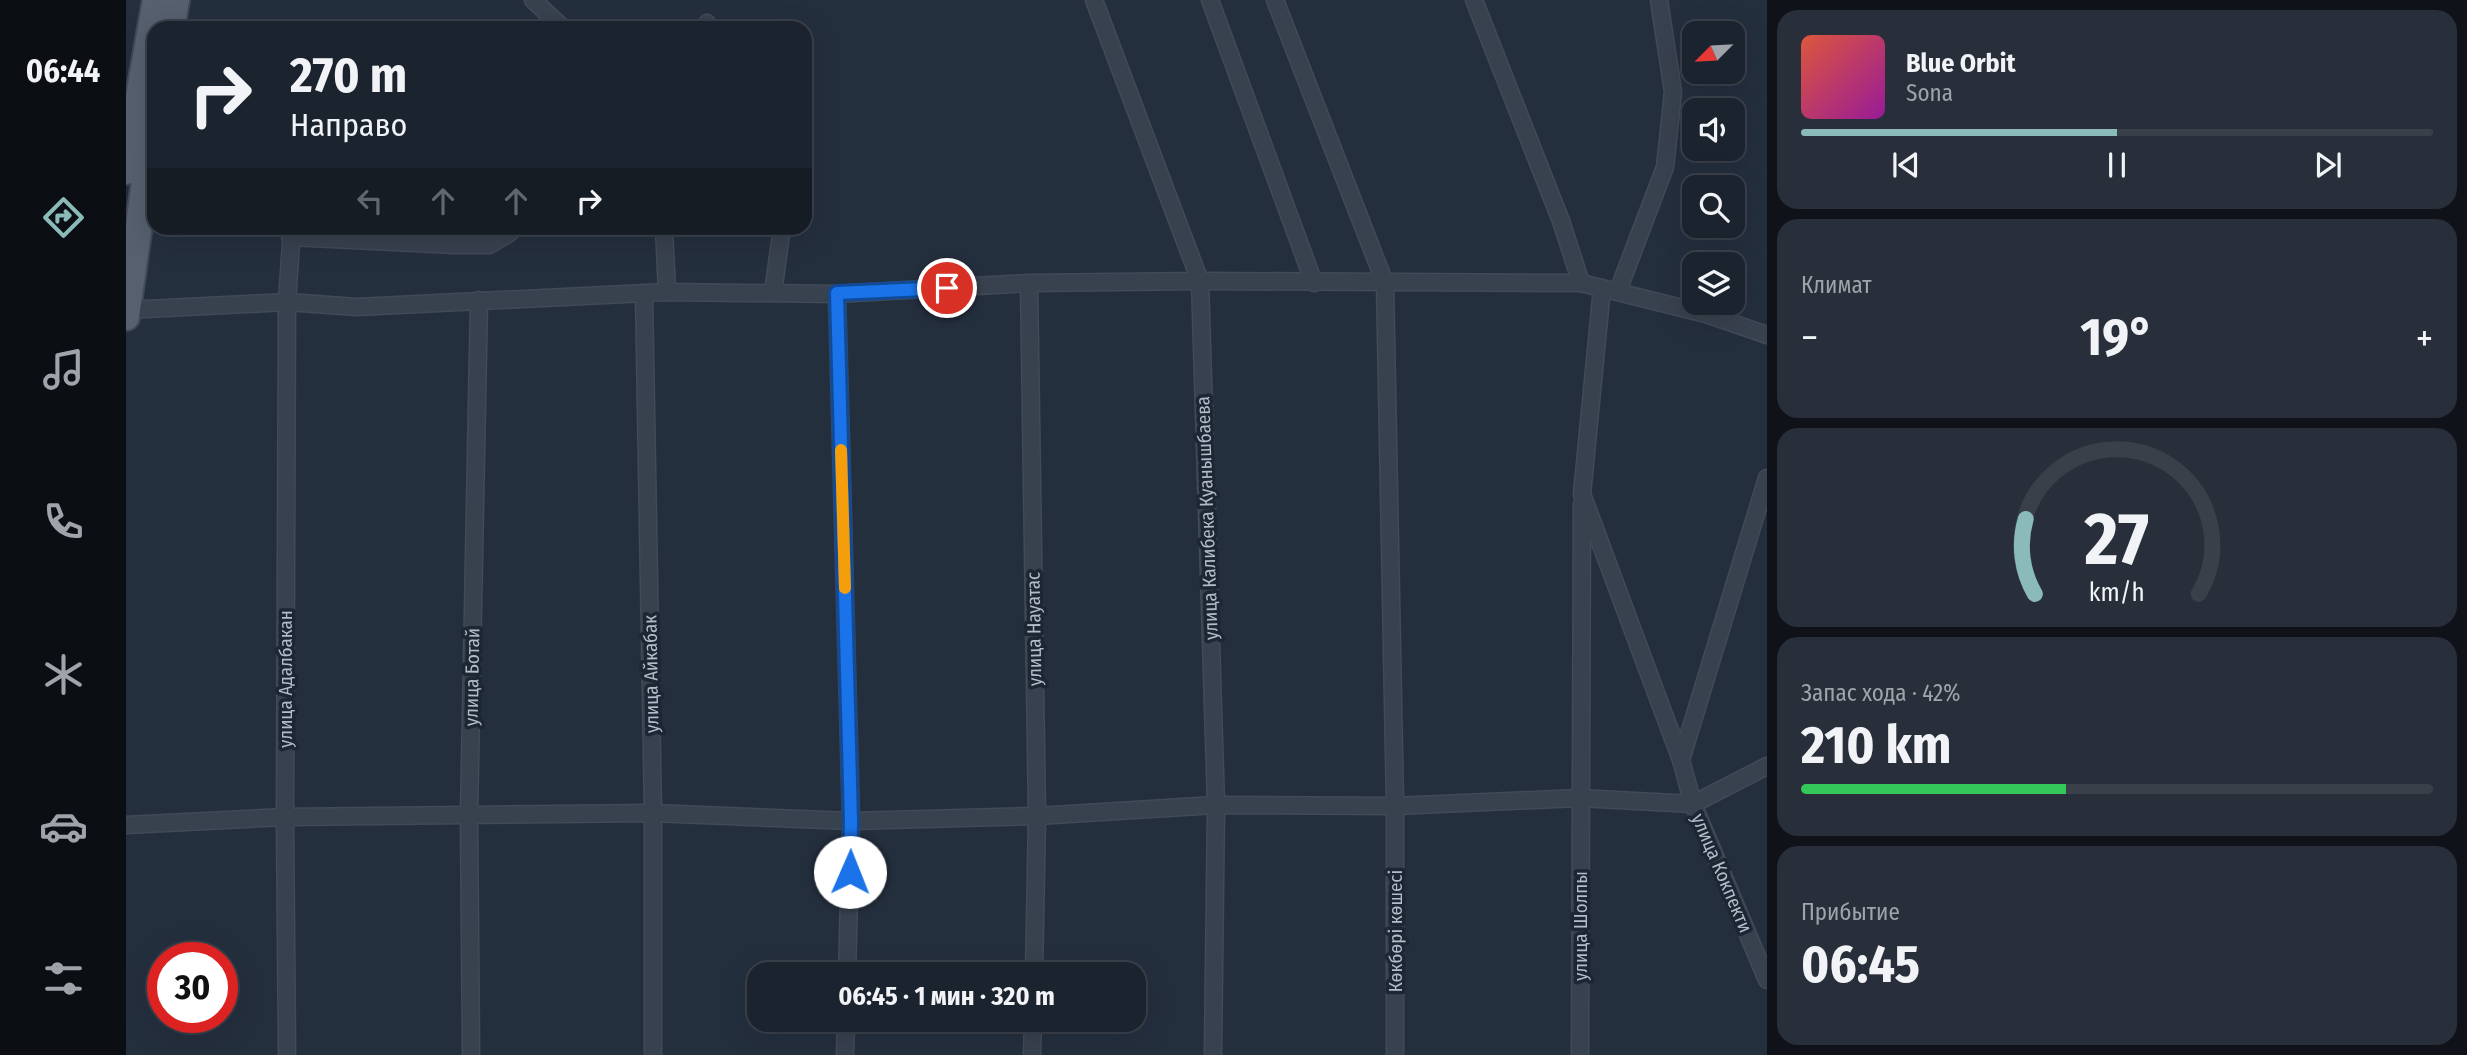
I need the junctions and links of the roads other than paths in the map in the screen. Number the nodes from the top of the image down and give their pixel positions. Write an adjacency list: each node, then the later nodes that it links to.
1 (156, 0): 9 (main road)
2 (176, 0): 10 (main road)
3 (533, 0): 11 (street)
4 (1094, 0): 20 (street, улица Калибека Куанышбаева)
5 (1210, 0): 22 (street)
6 (1275, 0): 23 (street)
7 (1474, 0): 24 (street)
8 (1659, 0): 25 (street, улица Шолпы)
9 (152, 21)
10 (172, 21)
11 (556, 21)
12 (147, 51): 14 (main road)
13 (147, 166): 32 (main road)
14 (126, 171)
15 (291, 235): 31 (street, улица Адалбакан)
16 (329, 235): 17 (street)
17 (506, 235)
18 (664, 235): 26 (street)
19 (781, 235): 28 (street)
20 (1200, 281): 21 (street); 22 (street); 40 (street, улица Калибека Куанышбаева)
21 (1029, 283): 29 (street); 45 (street, улица Науатас)
22 (1314, 283): 23 (street)
23 (1385, 283): 24 (street); 42 (street, Көкбөрі көшесі)
24 (1581, 283): 25 (street)
25 (1610, 289): 34 (street); 36 (street, улица Шолпы)
26 (667, 292): 27 (street); 28 (street)
27 (644, 293): 30 (street); 43 (street, улица Айкабак)
28 (773, 293): 29 (street)
29 (837, 293): 47 (street)
30 (479, 300): 31 (street); 44 (street, улица Ботай)
31 (287, 303): 32 (street); 46 (street, улица Адалбакан)
32 (126, 310): 33 (main road)
33 (126, 317)
34 (1767, 335)
35 (1767, 478): 37 (street)
36 (1582, 494): 37 (street, улица Кокпекти); 39 (street, улица Шолпы)
37 (1681, 760): 41 (street, улица Кокпекти)
38 (1767, 766): 41 (street)
39 (1580, 797): 41 (street); 42 (street); 61 (street, улица Шолпы)
40 (1216, 804): 42 (street); 45 (street); 59 (street, улица Калибека Куанышбаева)
41 (1693, 804): 51 (street, улица Кокпекти)
42 (1395, 806): 60 (street, Көкбөрі көшесі)
43 (653, 813): 44 (street); 47 (street); 56 (street, улица Айкабак)
44 (469, 815): 46 (street); 55 (street, улица Ботай)
45 (1037, 816): 47 (street); 50 (street, улица Науатас)
46 (285, 817): 48 (street); 54 (street, улица Адалбакан)
47 (851, 821): 49 (street)
48 (126, 825)
49 (847, 962)
50 (1034, 962)
51 (1767, 980)
52 (846, 1032): 57 (street)
53 (1032, 1032): 58 (street)
54 (287, 1055)
55 (471, 1055)
56 (653, 1055)
57 (845, 1055)
58 (1032, 1055)
59 (1213, 1055)
60 (1395, 1055)
61 (1580, 1055)

